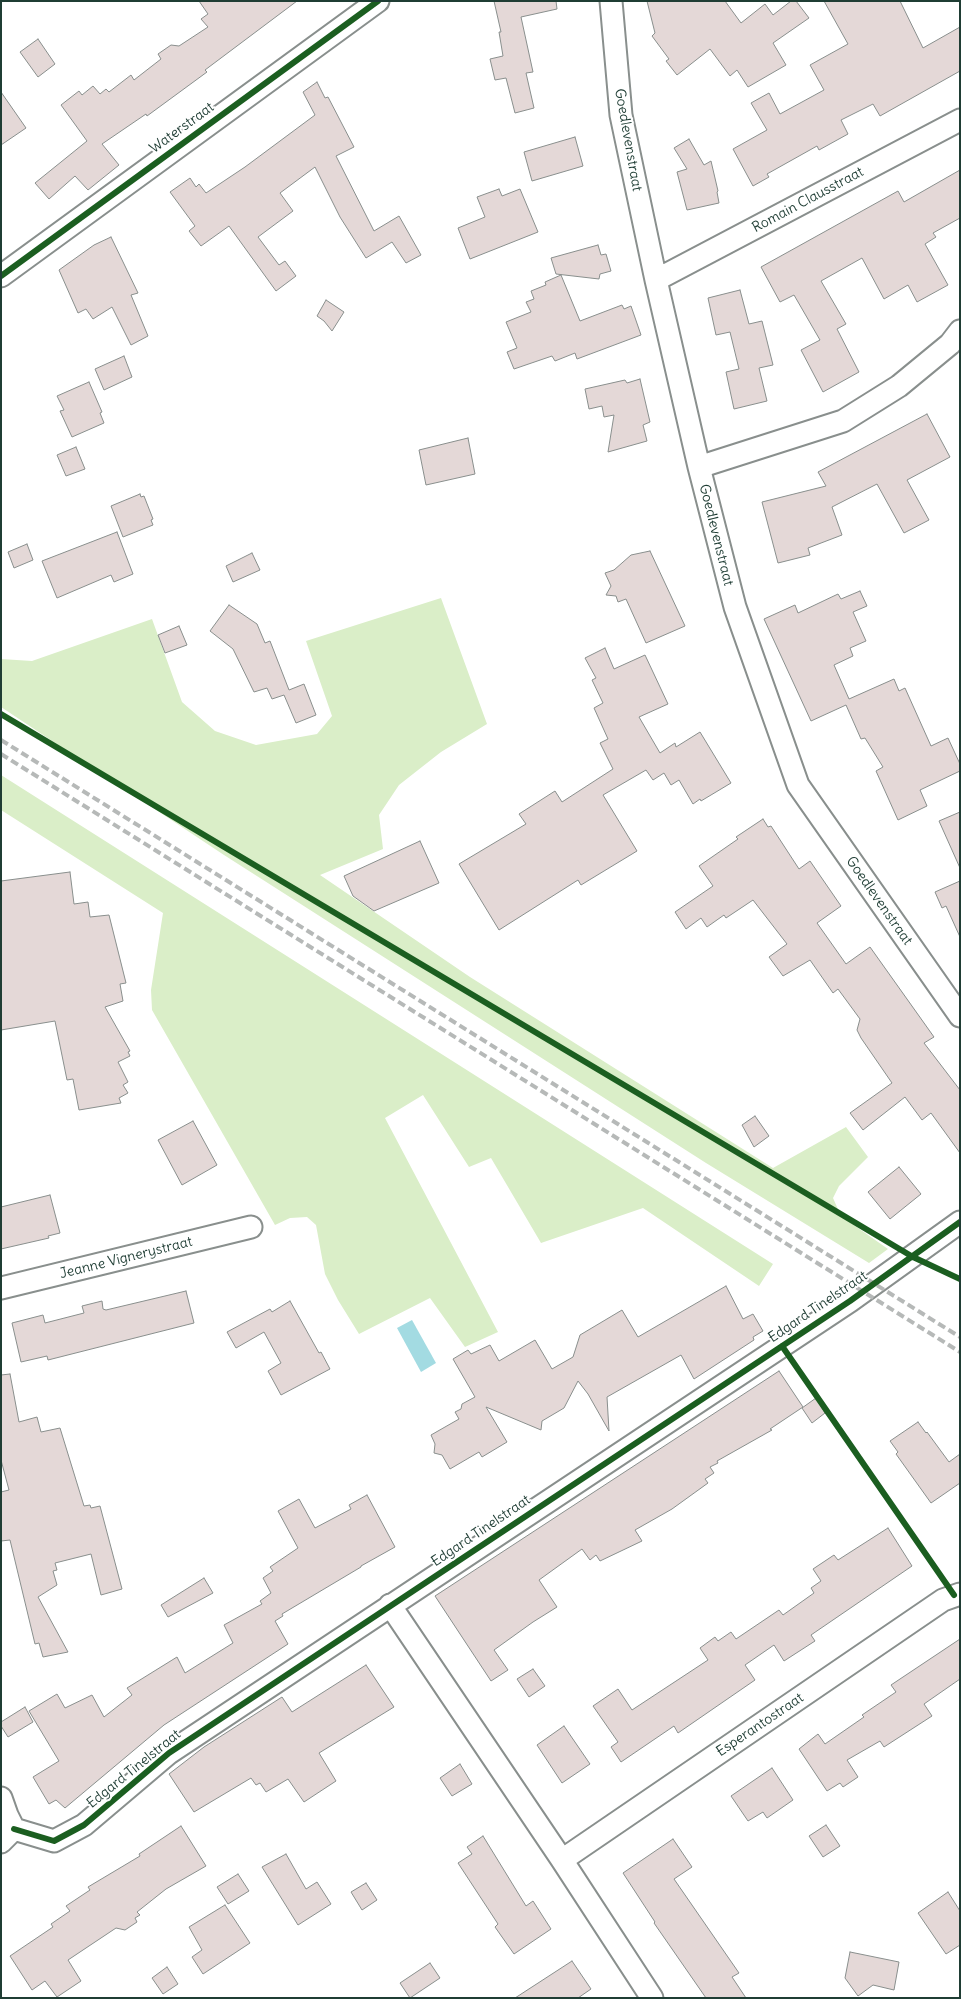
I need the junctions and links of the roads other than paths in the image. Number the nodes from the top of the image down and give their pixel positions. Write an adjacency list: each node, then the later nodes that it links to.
1 (378, 1): 4 (street, Waterstraat)
2 (611, 1): 5 (street, Goedlevenstraat)
3 (960, 120): 5 (street, Romain Clausstraat)
4 (1, 276)
5 (656, 280): 7 (street, Goedlevenstraat)
6 (960, 331): 7 (street)
7 (699, 466): 8 (street, Goedlevenstraat)
8 (960, 1016)
9 (960, 1222): 13 (street, Edgard Tinelstraat)
10 (251, 1228): 11 (street, Jeanne Vignerystraat)
11 (1, 1288)
12 (960, 1594): 16 (street, Esperantostraat)
13 (390, 1606): 15 (street, Edgard Tinelstraat); 16 (street)
14 (1, 1798): 15 (street)
15 (8, 1835)
16 (562, 1860): 17 (street)
17 (652, 1998)

